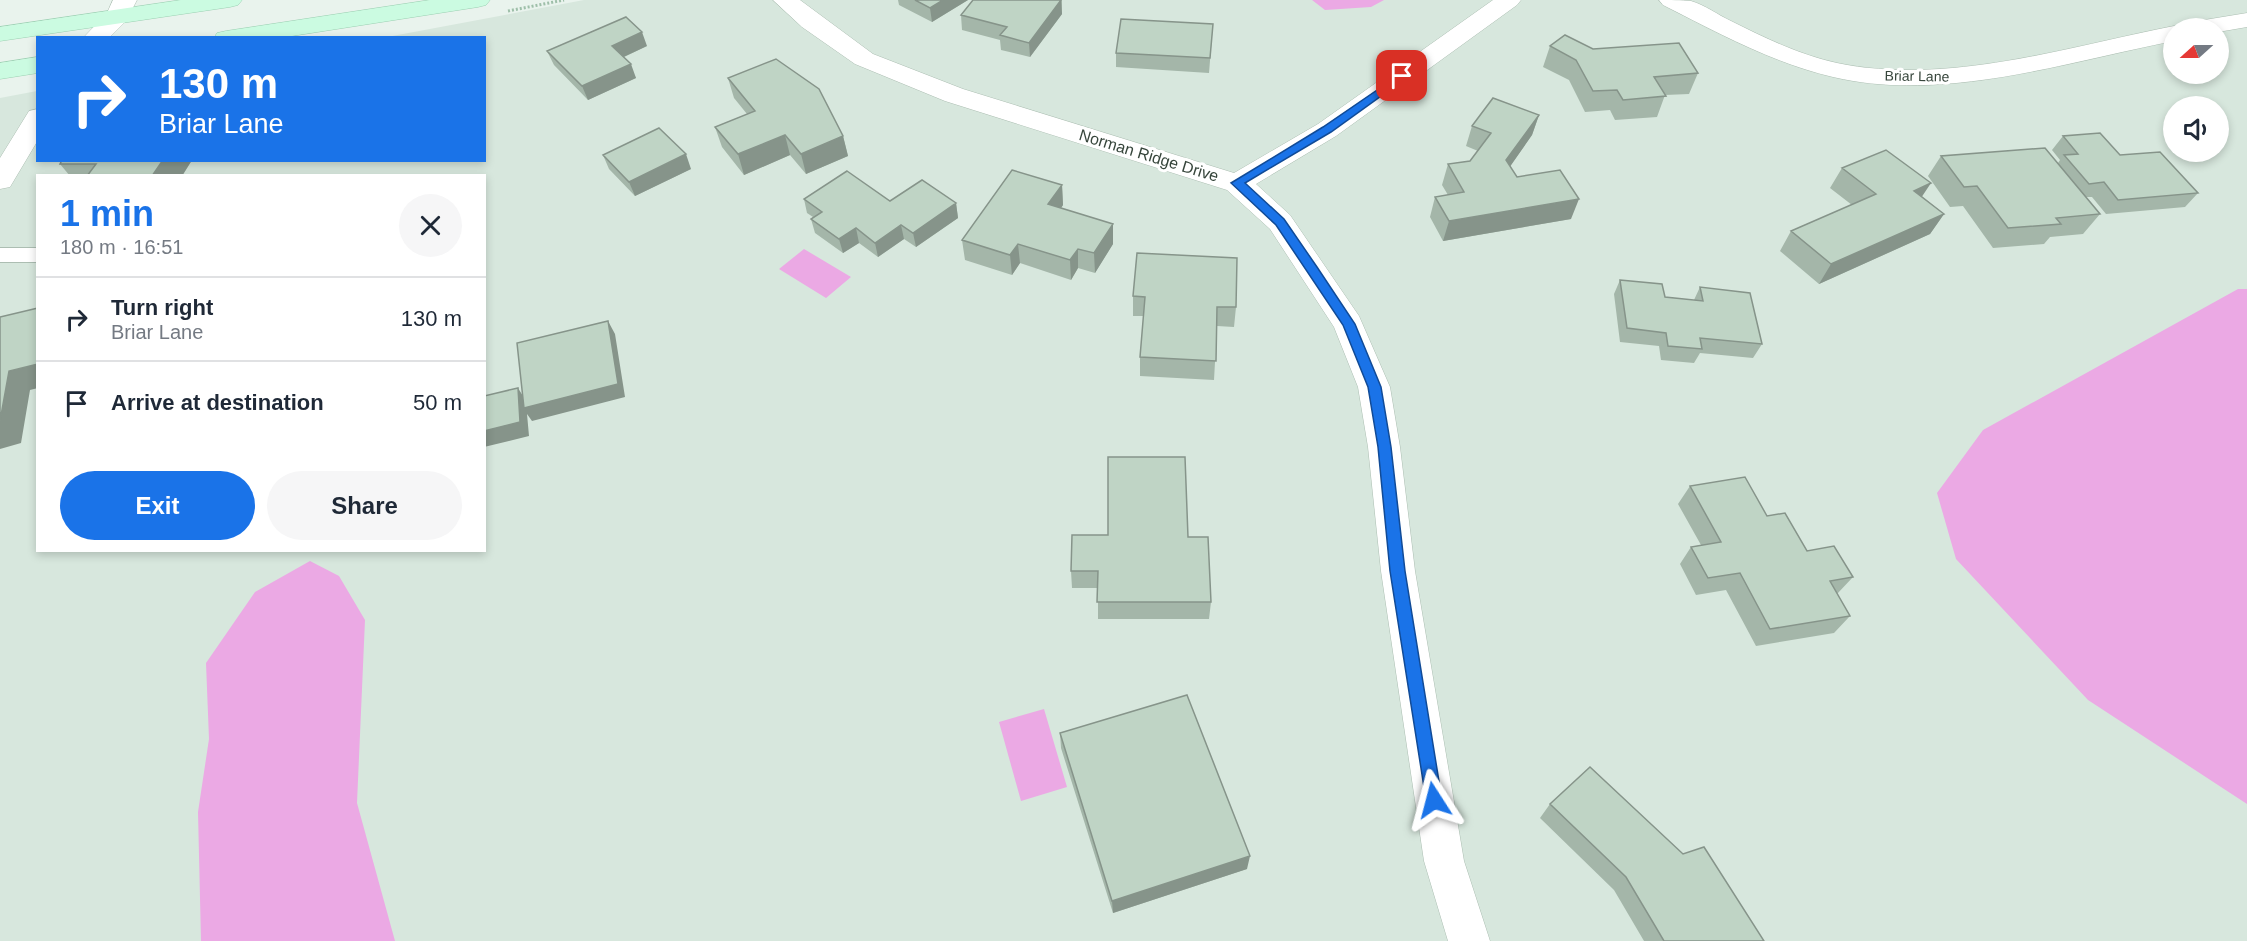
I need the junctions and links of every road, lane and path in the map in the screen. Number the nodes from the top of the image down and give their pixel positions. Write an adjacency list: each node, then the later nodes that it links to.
1 (230, 0): 6 (main road)
2 (478, 0): 12 (main road)
3 (785, 0): 17 (street, Norman Ridge Drive)
4 (1509, 0): 17 (street)
5 (1671, 0): 10 (street, Briar Lane)
6 (121, 8): 9 (main road); 11 (street)
7 (2247, 20): 8 (street)
8 (2229, 23)
9 (0, 34)
10 (2163, 35)
11 (97, 36)
12 (239, 36)
13 (36, 65): 14 (main road)
14 (0, 71)
15 (36, 120): 16 (street)
16 (0, 180)
17 (1237, 183): 20 (street, Norman Ridge Drive)
18 (0, 255): 19 (lane)
19 (36, 255)
20 (1469, 941)

